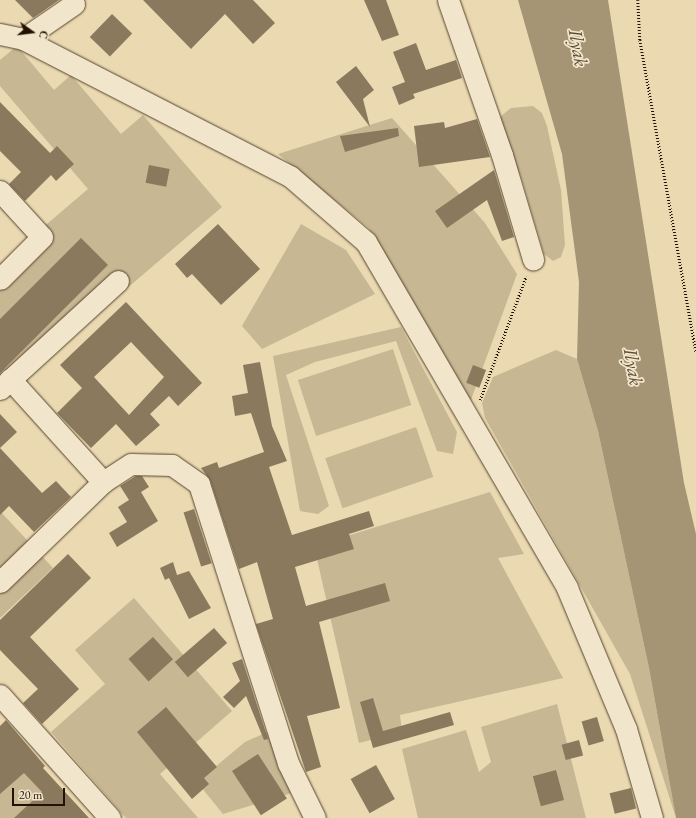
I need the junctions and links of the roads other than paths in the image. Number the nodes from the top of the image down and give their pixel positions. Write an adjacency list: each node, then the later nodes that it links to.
1 (448, 0): 6 (street)
2 (74, 1): 4 (street)
3 (0, 34): 4 (street)
4 (23, 39): 15 (street)
5 (0, 191): 7 (street)
6 (533, 259)
7 (0, 279)
8 (118, 281): 9 (street)
9 (5, 384): 10 (street)
10 (103, 482): 11 (street); 14 (street)
11 (0, 582)
12 (0, 695): 13 (street)
13 (110, 818)
14 (315, 818)
15 (652, 818)

